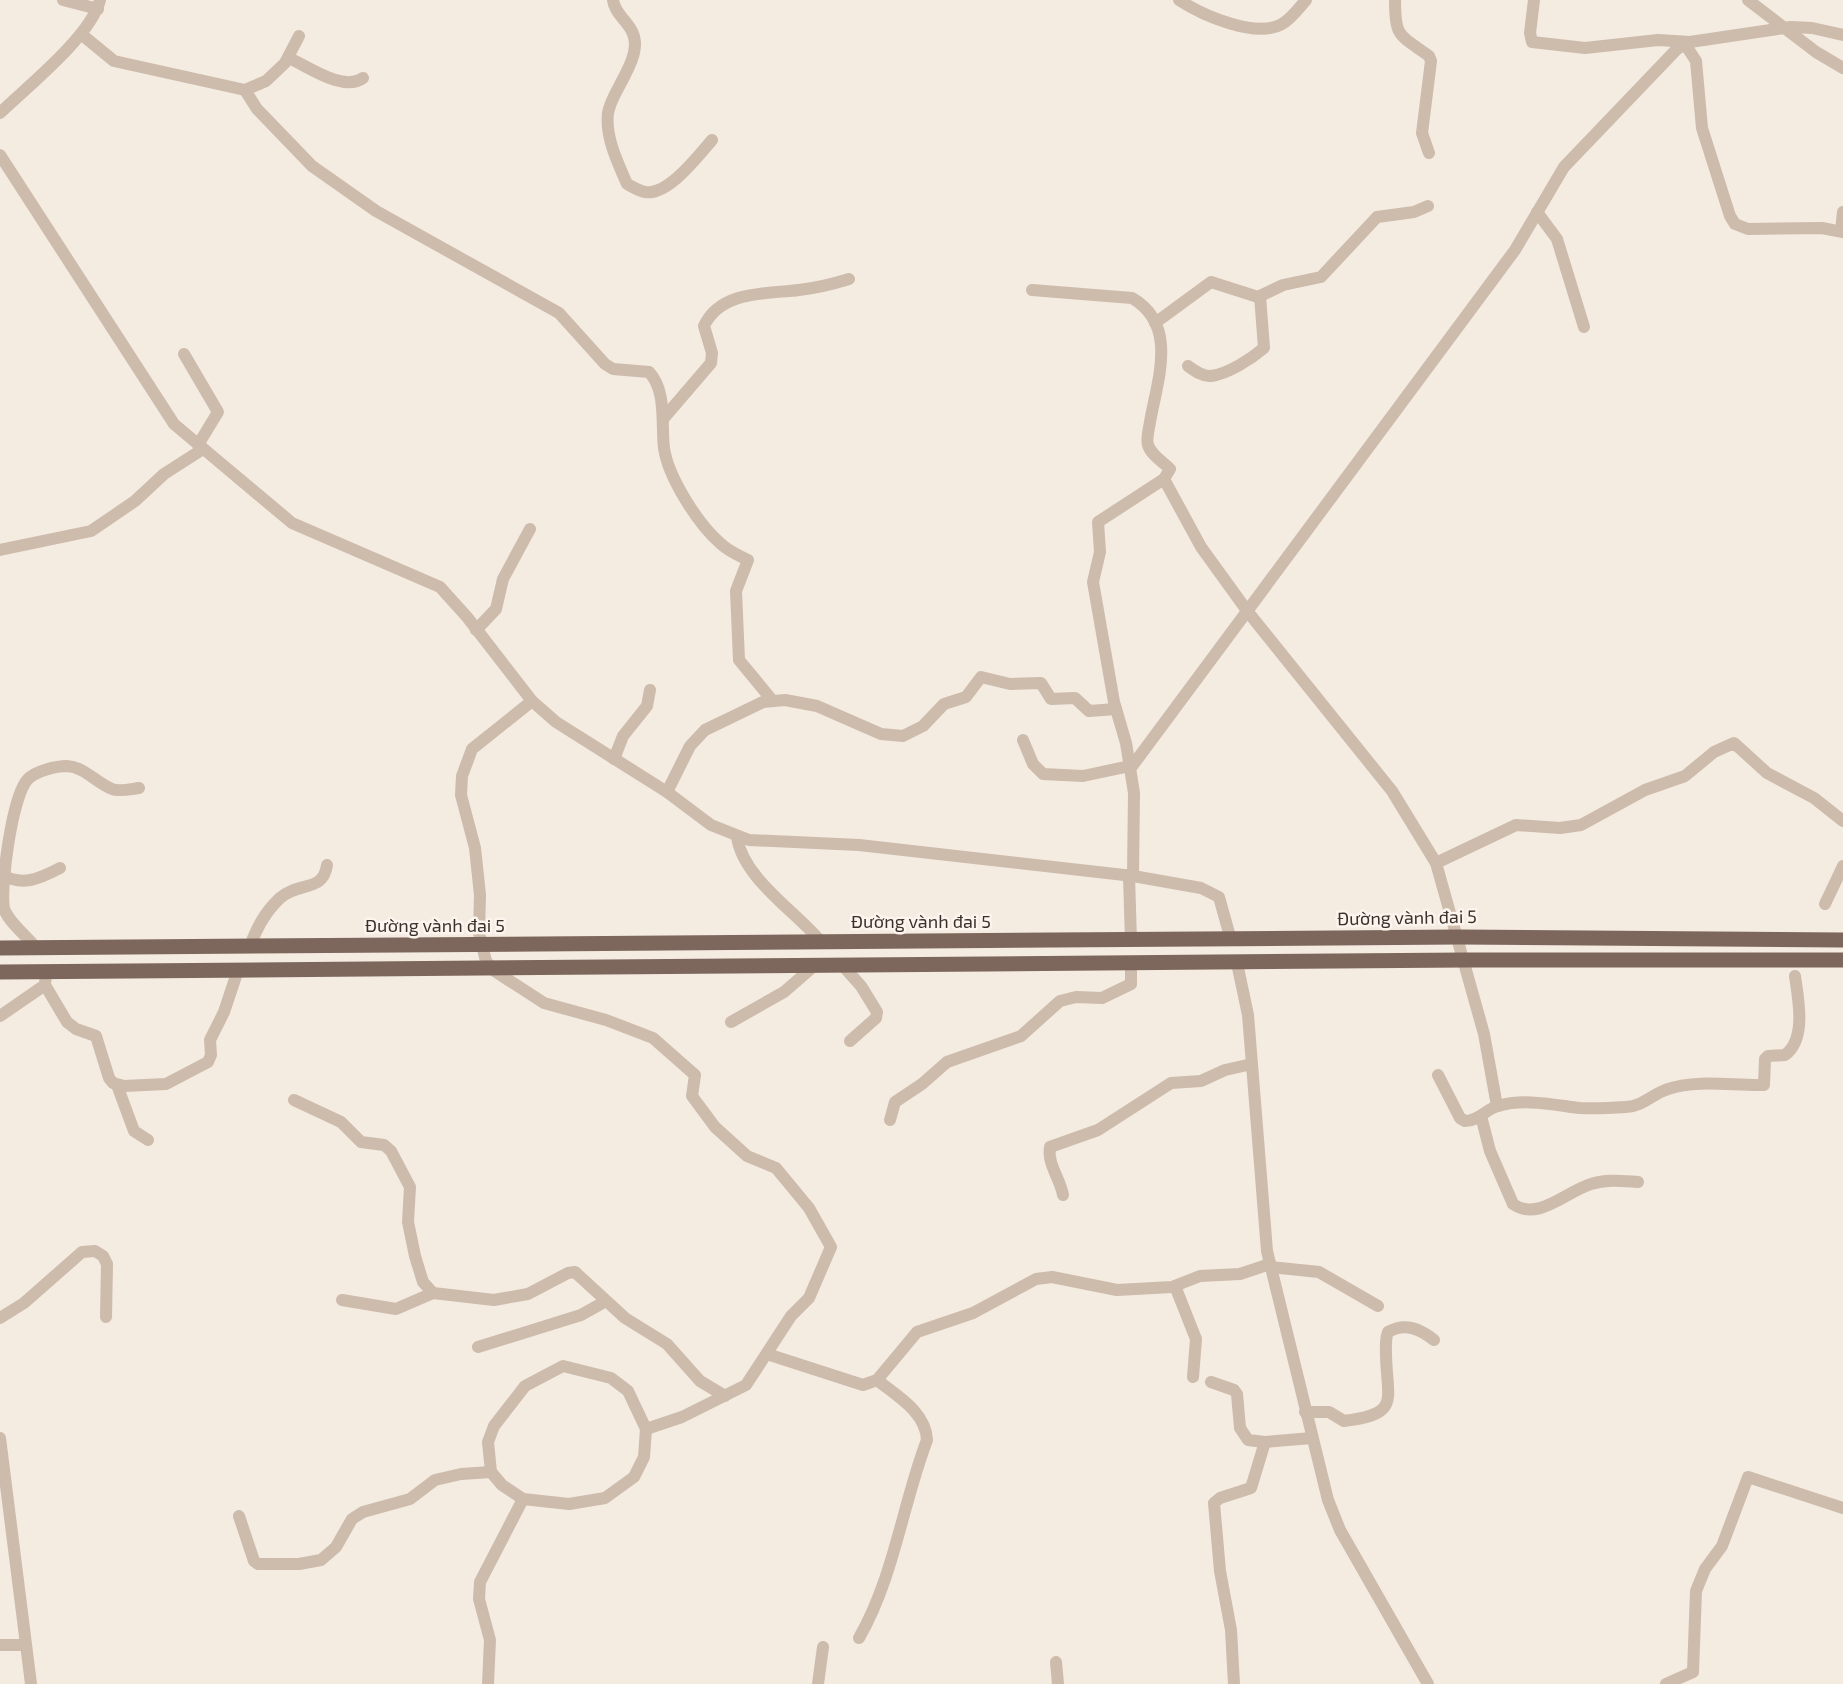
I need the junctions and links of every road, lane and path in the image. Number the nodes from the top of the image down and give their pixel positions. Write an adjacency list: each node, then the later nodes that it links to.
1 (63, 0): 8 (street)
2 (613, 0): 19 (street)
3 (1179, 0): 4 (street)
4 (1306, 0)
5 (1395, 0): 20 (street)
6 (1534, 0): 13 (street)
7 (1748, 0): 9 (street)
8 (99, 4): 10 (street)
9 (1784, 27): 11 (street); 13 (street); 15 (street)
10 (81, 33): 17 (street); 18 (street)
11 (1843, 35)
12 (299, 36): 14 (street)
13 (1687, 43): 23 (street); 25 (street)
14 (289, 58): 16 (street); 17 (street)
15 (1843, 68)
16 (363, 78)
17 (244, 90): 33 (street)
18 (0, 112)
19 (712, 140)
20 (1429, 153)
21 (0, 155): 34 (street)
22 (1428, 206): 28 (street)
23 (1537, 212): 30 (street); 38 (street)
24 (1843, 212): 25 (street)
25 (1842, 232)
26 (849, 279): 33 (street)
27 (1032, 290): 29 (street)
28 (1260, 296): 29 (street); 32 (street)
29 (1155, 323): 35 (street)
30 (1584, 327)
31 (184, 354): 34 (street)
32 (1188, 366)
33 (663, 419): 42 (street)
34 (201, 447): 37 (street); 39 (street)
35 (1164, 479): 38 (street); 43 (street)
36 (530, 529): 39 (street)
37 (0, 550)
38 (1248, 612): 46 (street); 51 (street)
39 (476, 630): 41 (street)
40 (650, 690): 45 (street)
41 (532, 700): 45 (street); 64 (street)
42 (771, 700): 43 (street); 48 (street)
43 (1116, 709): 46 (street)
44 (1023, 740): 46 (street)
45 (614, 759): 48 (street)
46 (1130, 768): 56 (street)
47 (139, 788): 55 (street)
48 (667, 792): 50 (street)
49 (1843, 821): 51 (street)
50 (737, 837): 56 (street); 63 (street)
51 (1436, 863): 58 (street)
52 (327, 865): 65 (street)
53 (1843, 866): 57 (street)
54 (60, 868): 55 (street)
55 (1, 874): 67 (street)
56 (1131, 876): 59 (street); 62 (street)
57 (1825, 904)
58 (1459, 936): 59 (main road, Đường vành đai 5); 60 (main road, Đường vành đai 5); 68 (street)
59 (1231, 940): 62 (main road, Đường vành đai 5)
60 (1824, 940): 61 (main road, Đường vành đai 5); 69 (main road)
61 (1843, 940)
62 (1131, 941): 63 (main road, Đường vành đai 5)
63 (822, 943): 64 (main road, Đường vành đai 5)
64 (482, 945): 65 (main road, Đường vành đai 5); 75 (street)
65 (250, 946): 67 (main road, Đường vành đai 5)
66 (0, 948): 67 (main road, Đường vành đai 5)
67 (36, 948)
68 (1465, 960): 69 (main road); 71 (main road); 87 (street)
69 (1823, 960): 70 (main road)
70 (1843, 960)
71 (1237, 963): 72 (main road); 83 (street)
72 (1131, 964): 74 (main road); 89 (street)
73 (814, 966): 74 (main road); 75 (main road); 81 (street)
74 (843, 966): 82 (street)
75 (491, 968): 76 (main road); 103 (street)
76 (238, 970): 79 (main road); 85 (street)
77 (0, 972): 79 (main road)
78 (1795, 976): 87 (street)
79 (45, 978): 80 (street); 85 (street)
80 (0, 1016)
81 (731, 1022)
82 (850, 1041)
83 (1252, 1064): 92 (street); 93 (street)
84 (1438, 1074): 88 (street)
85 (117, 1085): 90 (street)
86 (294, 1100): 95 (street)
87 (1497, 1106): 88 (street)
88 (1481, 1116): 91 (street)
89 (890, 1120)
90 (148, 1140)
91 (1638, 1182)
92 (1063, 1195)
93 (1270, 1266): 94 (street); 98 (street); 108 (street)
94 (1174, 1286): 104 (street); 105 (street)
95 (433, 1293): 96 (street); 97 (street)
96 (342, 1300)
97 (606, 1301): 102 (street); 107 (street)
98 (1378, 1306)
99 (106, 1317): 100 (street)
100 (0, 1318)
101 (1434, 1340): 108 (street)
102 (478, 1347)
103 (767, 1354): 105 (street); 107 (street)
104 (1193, 1377)
105 (877, 1380): 117 (street)
106 (1211, 1382): 112 (street)
107 (725, 1396): 109 (street)
108 (1305, 1412): 111 (street)
109 (646, 1429): 113 (street); 114 (street)
110 (0, 1438): 119 (street)
111 (1312, 1438): 112 (street); 127 (street)
112 (1265, 1442): 126 (street)
113 (491, 1472): 114 (street); 116 (street)
114 (523, 1499): 123 (street)
115 (1843, 1508): 128 (street)
116 (239, 1516)
117 (859, 1638)
118 (0, 1645): 119 (street)
119 (25, 1645): 122 (street)
120 (823, 1647): 124 (street)
121 (1056, 1662): 125 (street)
122 (31, 1684)
123 (488, 1684)
124 (818, 1684)
125 (1058, 1684)
126 (1234, 1684)
127 (1428, 1684)
128 (1666, 1684)

